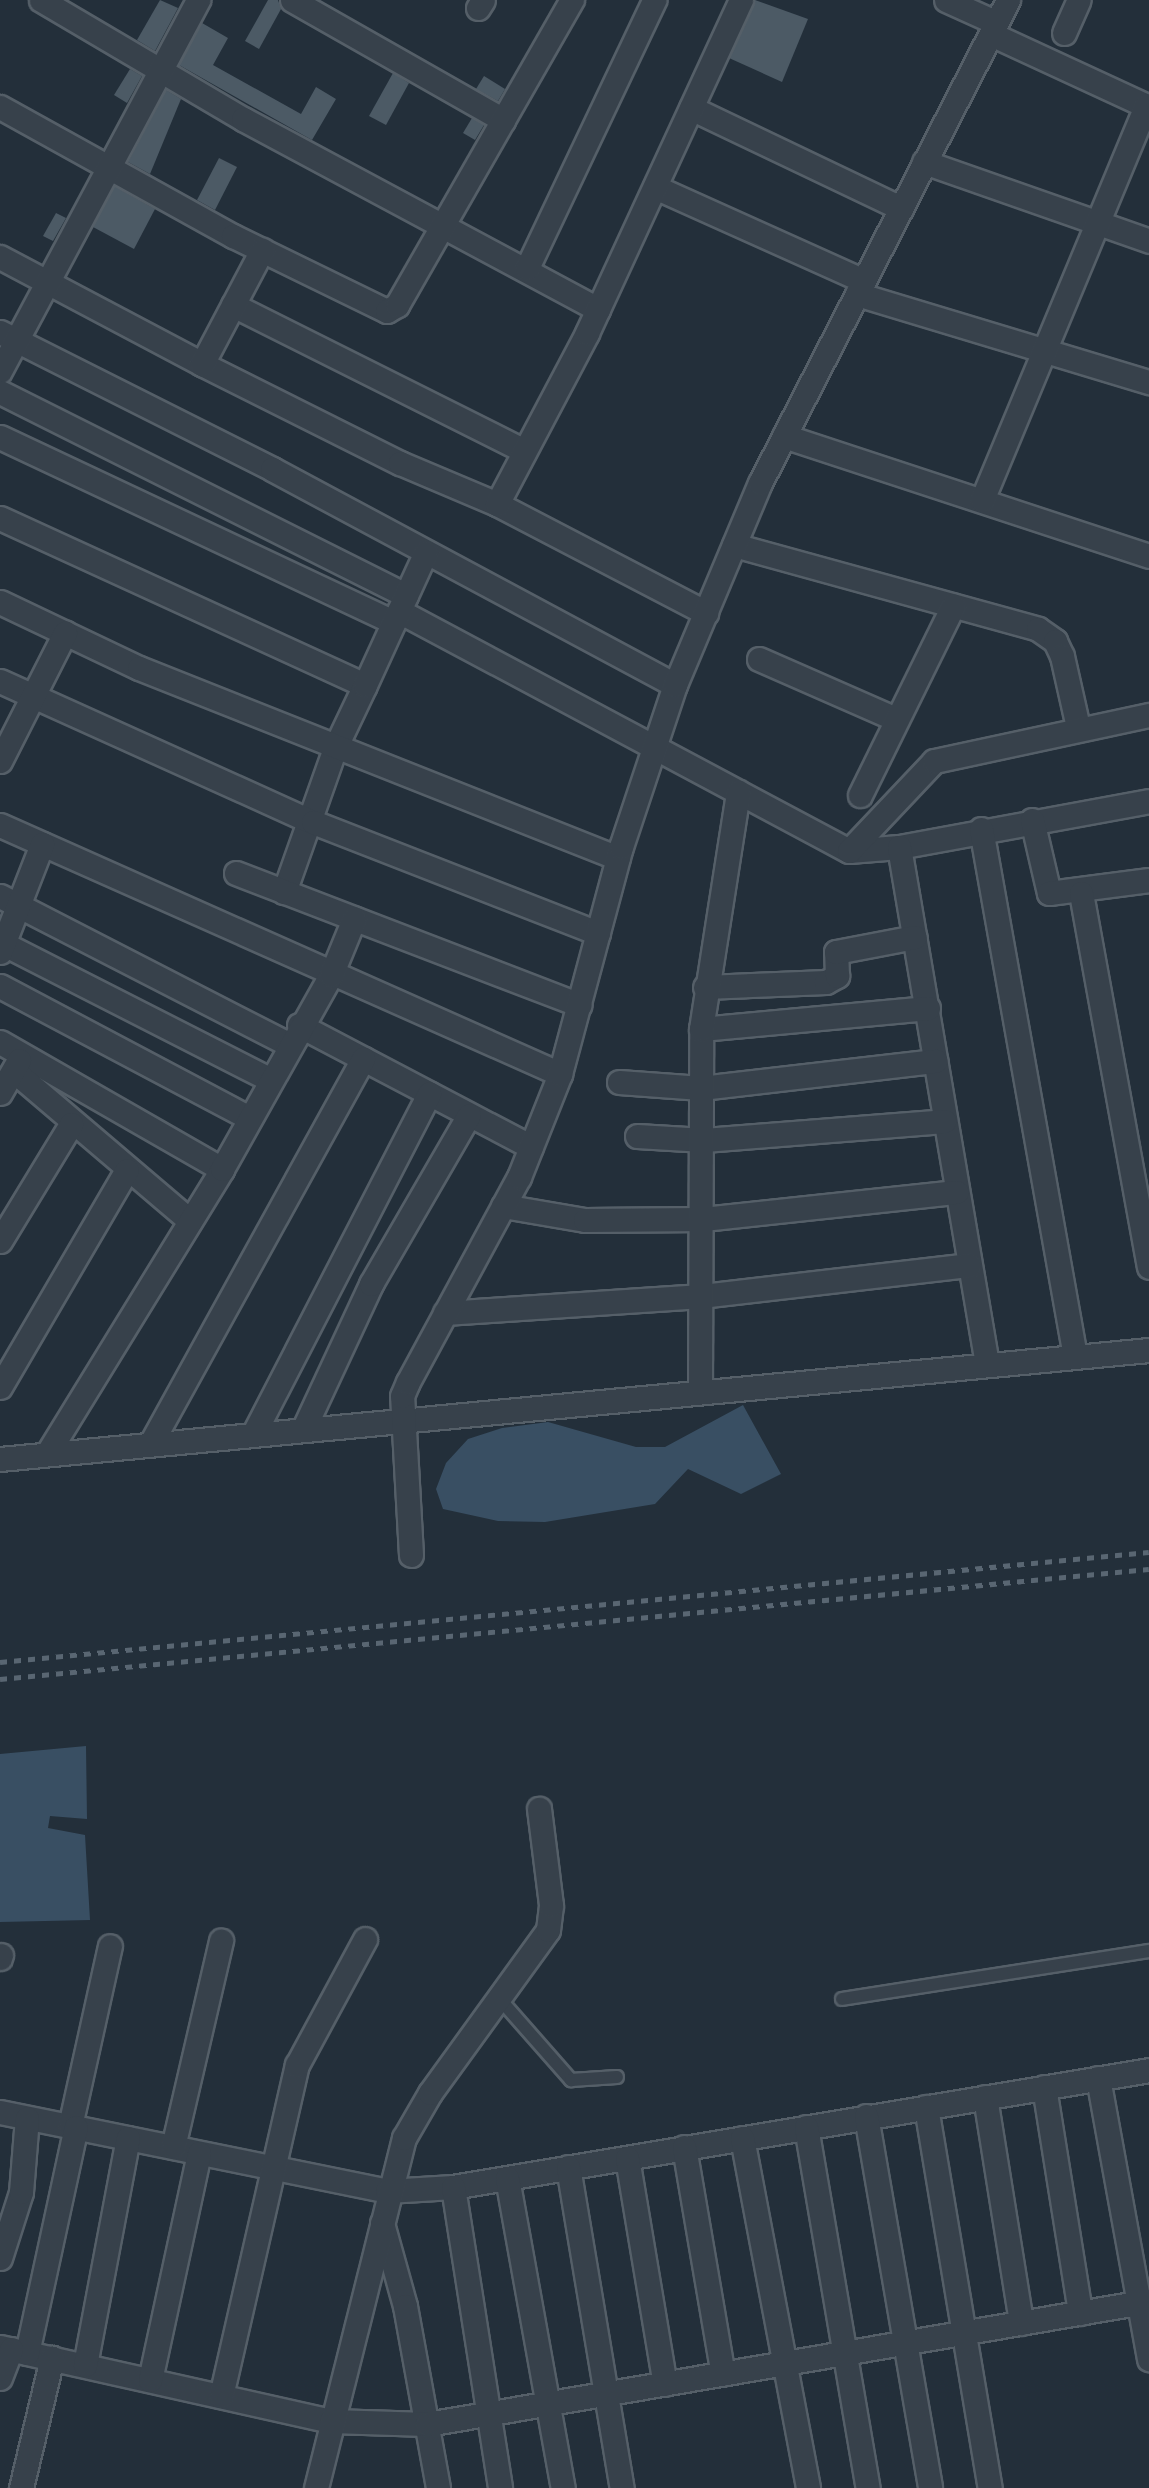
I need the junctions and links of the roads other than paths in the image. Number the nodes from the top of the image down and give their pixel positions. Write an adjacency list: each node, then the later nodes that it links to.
1 (41, 0): 12 (street)
2 (198, 0): 12 (street)
3 (292, 0): 16 (street)
4 (572, 0): 16 (street)
5 (654, 0): 26 (street)
6 (741, 0): 15 (street)
7 (946, 0): 10 (street)
8 (1008, 0): 10 (street)
9 (1079, 0): 11 (street)
10 (993, 28): 13 (street); 17 (street)
11 (1064, 33)
12 (163, 72): 18 (street); 22 (street)
13 (1147, 106): 21 (street)
14 (0, 107): 18 (street)
15 (691, 108): 19 (street); 20 (street)
16 (503, 120): 22 (street)
17 (924, 162): 20 (street); 21 (street)
18 (111, 167): 24 (street); 27 (street)
19 (655, 187): 28 (street); 30 (street)
20 (901, 208): 28 (street)
21 (1093, 222): 23 (street); 32 (street)
22 (444, 225): 24 (street); 26 (street)
23 (1149, 241)
24 (262, 250): 29 (street)
25 (0, 257): 27 (street)
26 (527, 268): 30 (street)
27 (48, 284): 31 (street); 33 (street)
28 (860, 287): 32 (street); 37 (street)
29 (233, 305): 33 (street); 39 (street)
30 (598, 309): 39 (street)
31 (8, 337): 34 (street); 44 (street)
32 (1043, 355): 35 (street); 40 (street)
33 (202, 364): 41 (street)
34 (0, 372)
35 (1149, 382)
36 (0, 392): 48 (street)
37 (784, 436): 40 (street); 43 (street)
38 (0, 437): 48 (street)
39 (525, 451): 41 (street)
40 (982, 500): 45 (street)
41 (497, 504): 49 (street)
42 (0, 518): 53 (street)
43 (734, 545): 47 (street); 49 (street)
44 (426, 552): 48 (street); 54 (street)
45 (1149, 556)
46 (0, 602): 50 (street)
47 (953, 606): 57 (street); 58 (street)
48 (400, 609): 53 (street); 59 (street)
49 (706, 612): 54 (street)
50 (65, 633): 55 (street); 60 (street)
51 (758, 659): 57 (street)
52 (0, 681): 55 (street)
53 (365, 685): 60 (street)
54 (675, 685): 59 (street)
55 (33, 698): 61 (street); 66 (street)
56 (1149, 715): 58 (street)
57 (896, 719): 63 (street)
58 (1078, 727): 71 (street)
59 (654, 747): 62 (street); 72 (street)
60 (335, 748): 66 (street); 72 (street)
61 (0, 761)
62 (738, 792): 71 (street); 84 (street)
63 (860, 796)
64 (1149, 801): 65 (street)
65 (1032, 820): 68 (street); 76 (street)
66 (313, 822): 75 (street); 79 (street)
67 (0, 825): 69 (street)
68 (981, 829): 70 (street); 118 (street)
69 (42, 845): 77 (street); 82 (street)
70 (899, 847): 71 (street); 80 (street)
71 (849, 851)
72 (618, 858): 79 (street)
73 (236, 873): 75 (street)
74 (1149, 880): 76 (street)
75 (284, 892): 78 (street)
76 (1081, 893): 114 (street)
77 (10, 901): 81 (street); 88 (street)
78 (354, 919): 82 (street); 85 (street)
79 (598, 933): 85 (street)
80 (915, 937): 84 (street); 86 (street)
81 (1, 946): 94 (street)
82 (331, 975): 88 (street); 93 (street)
83 (0, 986): 100 (street)
84 (705, 987): 87 (street)
85 (579, 1005): 93 (street)
86 (928, 1008): 87 (street); 91 (street)
87 (701, 1029): 96 (street)
88 (294, 1035): 90 (street); 94 (street)
89 (0, 1042): 92 (street)
90 (363, 1059): 98 (street); 125 (street)
91 (934, 1061): 96 (street); 101 (street)
92 (18, 1063): 97 (street); 102 (street); 106 (street)
93 (560, 1074): 105 (street)
94 (269, 1079): 100 (street)
95 (619, 1082): 96 (street)
96 (702, 1088): 104 (street)
97 (0, 1093)
98 (429, 1094): 99 (street); 124 (street)
99 (469, 1115): 105 (street); 123 (street)
100 (249, 1118): 106 (street)
101 (944, 1121): 104 (street); 108 (street)
102 (71, 1124): 107 (street); 112 (street)
103 (637, 1136): 104 (street)
104 (704, 1140): 110 (street)
105 (531, 1147): 109 (street)
106 (222, 1169): 111 (street)
107 (127, 1170): 111 (street); 120 (street)
108 (957, 1192): 110 (street); 113 (street)
109 (503, 1206): 110 (street); 116 (street)
110 (703, 1219): 115 (street)
111 (190, 1221): 126 (street)
112 (0, 1241)
113 (969, 1265): 115 (street); 119 (street)
114 (1149, 1267)
115 (701, 1296): 116 (street); 121 (street)
116 (445, 1313): 122 (street)
117 (1149, 1350): 118 (street)
118 (1075, 1356): 119 (street)
119 (987, 1364): 121 (street)
120 (0, 1387)
121 (700, 1389): 122 (street)
122 (404, 1417): 123 (street); 128 (street)
123 (304, 1428): 124 (street)
124 (254, 1433): 125 (street)
125 (151, 1443): 126 (street)
126 (47, 1454): 127 (street)
127 (0, 1459)
128 (411, 1555)
129 (539, 1809): 134 (street)
130 (365, 1939): 153 (street)
131 (221, 1940): 149 (street)
132 (110, 1946): 145 (street)
133 (1149, 1951): 135 (lane)
134 (498, 1997): 137 (lane); 157 (street)
135 (842, 1999)
136 (1149, 2070): 138 (street)
137 (617, 2077)
138 (1098, 2078): 139 (street); 160 (street)
139 (1044, 2087): 140 (street); 161 (street)
140 (985, 2097): 141 (street); 162 (street)
141 (926, 2107): 143 (street); 163 (street)
142 (0, 2112): 144 (street)
143 (866, 2116): 146 (street); 164 (street)
144 (27, 2118): 145 (street); 159 (street)
145 (73, 2127): 147 (street); 165 (street)
146 (806, 2127): 148 (street); 166 (street)
147 (128, 2138): 149 (street); 170 (street)
148 (742, 2138): 150 (street); 169 (street)
149 (173, 2147): 151 (street)
150 (684, 2147): 152 (street); 171 (street)
151 (199, 2153): 153 (street); 173 (street)
152 (627, 2158): 154 (street); 174 (street)
153 (270, 2167): 157 (street); 176 (street)
154 (568, 2167): 155 (street); 175 (street)
155 (507, 2178): 156 (street); 177 (street)
156 (453, 2187): 157 (street); 178 (street)
157 (387, 2191): 158 (street)
158 (381, 2220): 179 (street); 180 (street)
159 (0, 2258)
160 (1144, 2302): 161 (street); 168 (street)
161 (1080, 2313): 162 (street)
162 (1021, 2323): 163 (street)
163 (967, 2332): 164 (street); 190 (street)
164 (906, 2343): 166 (street); 189 (street)
165 (13, 2350): 167 (street); 172 (street)
166 (845, 2353): 169 (street); 188 (street)
167 (52, 2358): 170 (street); 181 (street)
168 (1149, 2359)
169 (785, 2363): 171 (street); 187 (street)
170 (85, 2365): 173 (street)
171 (723, 2374): 174 (street)
172 (0, 2378)
173 (150, 2380): 176 (street)
174 (664, 2384): 175 (street)
175 (605, 2394): 177 (street); 186 (street)
176 (221, 2396): 179 (street)
177 (548, 2404): 178 (street); 185 (street)
178 (487, 2414): 180 (street); 184 (street)
179 (331, 2421): 180 (street); 182 (street)
180 (427, 2424): 183 (street)
181 (21, 2488)
182 (316, 2488)
183 (438, 2488)
184 (500, 2488)
185 (563, 2488)
186 (622, 2488)
187 (808, 2488)
188 (868, 2488)
189 (930, 2488)
190 (990, 2488)

